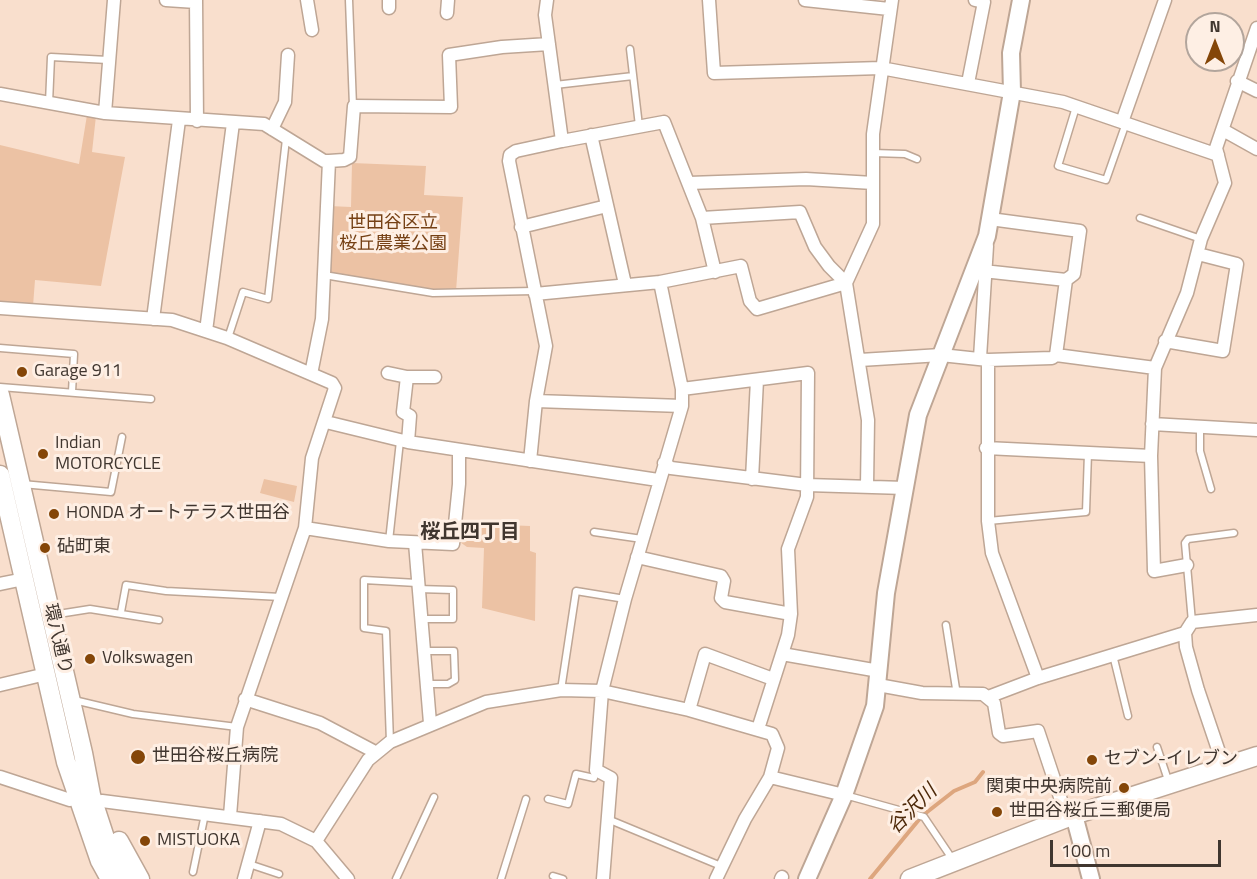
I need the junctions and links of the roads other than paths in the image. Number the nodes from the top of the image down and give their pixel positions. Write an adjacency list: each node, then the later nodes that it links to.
1 (114, 0): 20 (street)
2 (166, 0): 12 (street)
3 (306, 0): 16 (street)
4 (349, 0): 30 (lane)
5 (448, 0): 14 (street)
6 (547, 0): 17 (street)
7 (709, 0): 21 (street)
8 (805, 0): 13 (street)
9 (975, 0): 24 (street)
10 (1021, 0): 27 (street)
11 (1165, 0): 36 (street)
12 (196, 1): 34 (street)
13 (891, 4): 21 (street)
14 (447, 13)
15 (1257, 28): 23 (street)
16 (312, 30)
17 (549, 44): 25 (street); 30 (street)
18 (630, 48): 22 (lane)
19 (288, 55): 38 (street)
20 (108, 60): 29 (lane); 32 (street)
21 (881, 68): 24 (street); 44 (street)
22 (633, 76): 25 (lane); 37 (lane)
23 (1237, 81): 26 (street); 39 (street)
24 (968, 82): 27 (street)
25 (555, 85): 42 (street)
26 (1257, 91)
27 (1012, 92): 31 (street); 54 (street)
28 (0, 94): 29 (street)
29 (49, 104): 32 (street)
30 (354, 106): 47 (street)
31 (1076, 106): 36 (street); 36 (lane)
32 (105, 113): 33 (street)
33 (179, 120): 34 (street); 66 (street)
34 (197, 121): 35 (street)
35 (233, 123): 38 (street); 67 (street)
36 (1124, 123): 45 (street)
37 (639, 127): 40 (street); 48 (street)
38 (272, 129): 41 (street)
39 (1223, 130): 43 (street); 45 (street)
40 (591, 135): 42 (street); 50 (street)
41 (287, 138): 47 (street); 68 (lane)
42 (562, 141): 53 (street)
43 (1257, 149)
44 (873, 153): 46 (lane); 49 (street)
45 (1218, 155): 55 (street)
46 (917, 159)
47 (329, 161): 59 (street)
48 (689, 183): 49 (street); 51 (street)
49 (873, 183): 62 (street)
50 (607, 206): 53 (street); 63 (street)
51 (702, 218): 58 (street); 62 (street)
52 (1140, 218): 55 (lane)
53 (521, 227): 64 (street)
54 (988, 227): 57 (street); 60 (street)
55 (1201, 239): 56 (street)
56 (1198, 254): 69 (street); 69 (street)
57 (980, 271): 60 (street); 71 (street); 73 (street)
58 (715, 272): 61 (street); 62 (street)
59 (324, 275): 64 (lane); 77 (street)
60 (1066, 280): 72 (street)
61 (660, 282): 63 (street); 82 (street)
62 (846, 283): 74 (street)
63 (625, 284): 64 (street)
64 (534, 292): 86 (street)
65 (0, 308): 66 (street)
66 (153, 319): 67 (street)
67 (206, 332): 68 (street)
68 (227, 338): 77 (street)
69 (1164, 341): 75 (street)
70 (0, 348): 83 (lane)
71 (941, 355): 73 (street); 74 (street); 106 (street)
72 (1056, 355): 73 (street); 75 (street)
73 (984, 359): 94 (street)
74 (860, 360): 105 (street)
75 (1155, 368): 89 (street)
76 (388, 373): 78 (street)
77 (311, 374): 88 (street)
78 (406, 377): 79 (street); 93 (street)
79 (435, 378)
80 (757, 380): 82 (street); 101 (street); 104 (street)
81 (0, 387): 83 (lane)
82 (682, 389): 87 (street)
83 (72, 392): 85 (lane)
84 (0, 395): 103 (main road, 環八通り)
85 (151, 399)
86 (536, 401): 87 (street); 98 (street)
87 (682, 406): 99 (street)
88 (326, 422): 93 (street); 109 (street)
89 (1152, 424): 90 (street); 97 (street)
90 (1200, 428): 91 (street); 107 (lane)
91 (1257, 430)
92 (122, 437): 103 (lane)
93 (404, 441): 95 (street); 113 (lane)
94 (986, 448): 96 (street); 108 (street)
95 (459, 451): 98 (street); 114 (street)
96 (1088, 453): 97 (street); 108 (lane)
97 (1151, 456): 116 (street)
98 (531, 461): 102 (street)
99 (664, 463): 101 (street); 102 (street)
100 (0, 475): 117 (main road, 環八通り)
101 (752, 479): 104 (street)
102 (658, 480): 112 (street)
103 (21, 484): 124 (main road, 環八通り)
104 (807, 485): 105 (street); 123 (street)
105 (867, 486): 106 (street)
106 (905, 488): 135 (street)
107 (1211, 489)
108 (988, 521): 136 (street)
109 (305, 528): 113 (street); 120 (street)
110 (594, 532): 112 (lane)
111 (1234, 532): 116 (lane)
112 (642, 539): 115 (street)
113 (389, 541): 114 (street)
114 (415, 543): 119 (street)
115 (638, 558): 121 (street); 123 (street)
116 (1187, 565): 128 (lane)
117 (24, 579): 118 (street); 134 (main road, 環八通り)
118 (0, 584)
119 (417, 586): 126 (street); 126 (lane); 151 (lane)
120 (280, 597): 122 (lane); 144 (street)
121 (625, 599): 140 (lane); 141 (street)
122 (121, 612): 124 (lane); 127 (lane)
123 (791, 614): 132 (street)
124 (51, 615): 145 (main road, 環八通り)
125 (1257, 615): 128 (street)
126 (421, 619): 131 (street)
127 (159, 620)
128 (1192, 622): 130 (street)
129 (946, 625): 142 (lane)
130 (1185, 633): 133 (street); 157 (street)
131 (424, 651): 138 (street); 138 (lane)
132 (782, 654): 135 (street); 137 (street)
133 (1112, 654): 136 (street); 147 (lane)
134 (46, 674): 139 (street); 156 (main road, 環八通り)
135 (878, 678): 142 (street); 162 (street)
136 (1038, 678): 143 (street)
137 (773, 679): 146 (street); 150 (street)
138 (426, 684): 148 (street)
139 (0, 685)
140 (561, 690): 141 (street); 148 (street)
141 (602, 691): 146 (street); 158 (street)
142 (957, 695): 143 (street)
143 (988, 697): 169 (street)
144 (245, 699): 149 (street); 153 (street)
145 (70, 700): 149 (lane); 154 (main road, 環八通り)
146 (689, 710): 150 (street)
147 (1128, 716)
148 (430, 723): 151 (street)
149 (237, 727): 170 (street)
150 (758, 729): 160 (street)
151 (390, 742): 153 (street)
152 (1157, 747): 161 (lane)
153 (375, 752): 173 (street)
154 (83, 753): 167 (main road); 183 (main road, 環八通り)
155 (1257, 756): 157 (main road)
156 (66, 762): 166 (main road); 182 (main road, 環八通り)
157 (1224, 767): 161 (main road)
158 (597, 770): 165 (lane); 171 (street)
159 (0, 777): 166 (street)
160 (770, 777): 162 (street); 176 (street)
161 (1170, 784): 169 (main road)
162 (844, 795): 174 (lane); 192 (street)
163 (434, 797): 187 (lane)
164 (526, 799): 188 (lane)
165 (548, 799)
166 (70, 800): 181 (main road)
167 (102, 801): 168 (street); 184 (main road)
168 (205, 813): 170 (street); 177 (lane)
169 (1074, 814): 174 (main road); 193 (street)
170 (230, 816): 172 (street)
171 (610, 820): 176 (lane); 190 (street)
172 (260, 821): 173 (street); 175 (street)
173 (316, 841): 186 (street)
174 (954, 861): 180 (main road)
175 (249, 864): 178 (lane); 185 (street)
176 (721, 866): 191 (street)
177 (193, 872)
178 (279, 874)
179 (553, 876): 189 (lane)
180 (913, 878)
181 (96, 879)
182 (110, 879)
183 (124, 879)
184 (140, 879)
185 (244, 879)
186 (348, 879)
187 (396, 879)
188 (501, 879)
189 (563, 879)
190 (603, 879)
191 (716, 879)
192 (807, 879)
193 (1091, 879)

